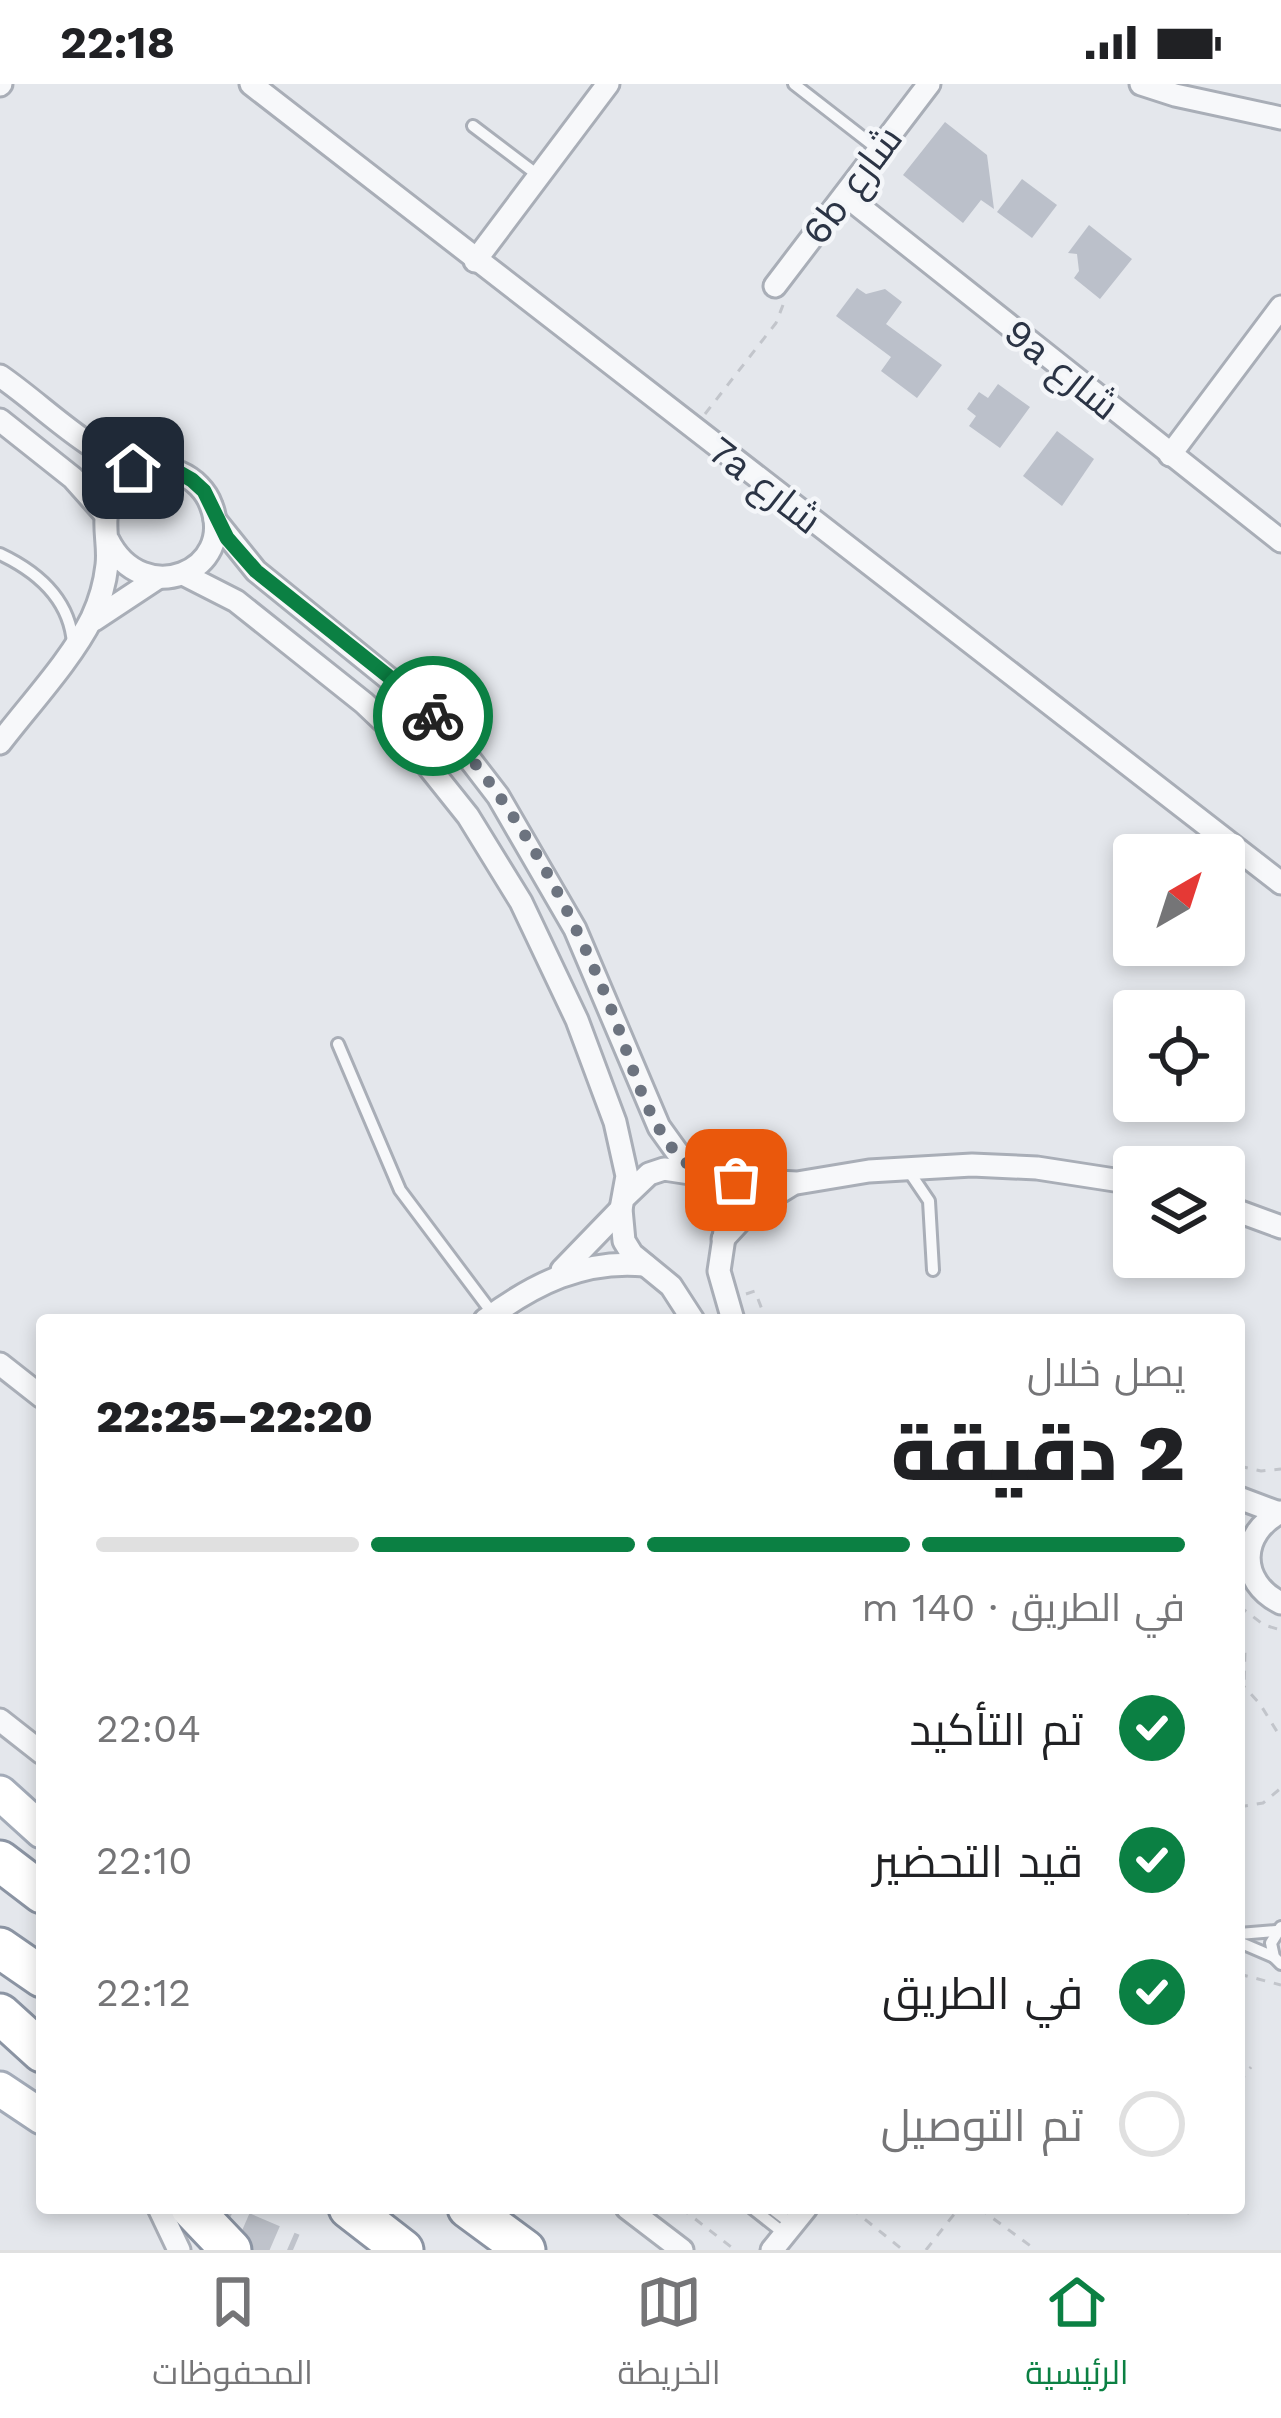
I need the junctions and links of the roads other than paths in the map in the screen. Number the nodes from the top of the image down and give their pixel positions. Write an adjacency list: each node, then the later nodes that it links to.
1 (251, 84): 11 (street, 7a شارع)
2 (608, 84): 9 (street)
3 (794, 84): 8 (lane)
4 (929, 84): 8 (street, 6b شارع)
5 (1141, 84): 6 (street)
6 (1281, 118)
7 (473, 126): 9 (lane)
8 (879, 149): 10 (street, 6b شارع)
9 (538, 176): 11 (street)
10 (845, 195): 12 (street, 6b شارع); 16 (street, 9a شارع)
11 (475, 261): 28 (street, 7a شارع)
12 (775, 286)
13 (1281, 307): 16 (street)
14 (0, 376): 17 (street)
15 (0, 420): 18 (street)
16 (1170, 454): 21 (street, 9a شارع)
17 (147, 471): 18 (street); 19 (street)
18 (106, 515): 20 (street)
19 (215, 520): 23 (street); 31 (street)
20 (108, 541): 24 (street); 25 (street)
21 (1281, 541)
22 (0, 554): 26 (lane)
23 (183, 574): 24 (street); 34 (street)
24 (156, 579): 25 (street)
25 (89, 624): 26 (street)
26 (73, 645): 27 (street)
27 (0, 743)
28 (1281, 883)
29 (338, 1044): 41 (lane)
30 (907, 1168): 32 (street); 33 (street); 39 (lane)
31 (696, 1172): 33 (street); 34 (street); 37 (street)
32 (1113, 1180)
33 (797, 1183): 37 (street)
34 (623, 1203): 38 (street); 40 (street)
35 (1245, 1214): 36 (street)
36 (1281, 1227)
37 (723, 1239): 44 (street)
38 (646, 1265): 40 (street); 43 (street)
39 (933, 1270)
40 (552, 1278): 42 (street)
41 (487, 1314)
42 (494, 1314)
43 (689, 1314)
44 (731, 1314)
45 (0, 1364): 46 (street)
46 (36, 1392)
47 (1245, 1500): 48 (street)
48 (1280, 1512): 49 (street)
49 (1245, 1553)
50 (1245, 1561): 51 (street)
51 (1281, 1603)
52 (0, 1720): 53 (street)
53 (36, 1748)
54 (0, 1793): 56 (main road)
55 (0, 1806): 57 (main road)
56 (36, 1827)
57 (36, 1829)
58 (0, 1862): 59 (highway)
59 (36, 1889)
60 (1279, 1929): 61 (lane); 64 (lane)
61 (1245, 1937)
62 (1245, 1942): 64 (lane)
63 (0, 1948): 65 (highway)
64 (1279, 1963)
65 (36, 1973)
66 (0, 2014): 67 (highway)
67 (36, 2047)
68 (0, 2089): 69 (main road)
69 (36, 2113)
70 (162, 2214): 79 (street)
71 (197, 2214): 80 (highway)
72 (357, 2214): 81 (highway)
73 (476, 2214): 78 (highway)
74 (484, 2214): 78 (main road)
75 (635, 2214): 82 (street)
76 (763, 2214): 77 (lane)
77 (789, 2229)
78 (518, 2245)
79 (179, 2250)
80 (231, 2250)
81 (403, 2250)
82 (682, 2250)

